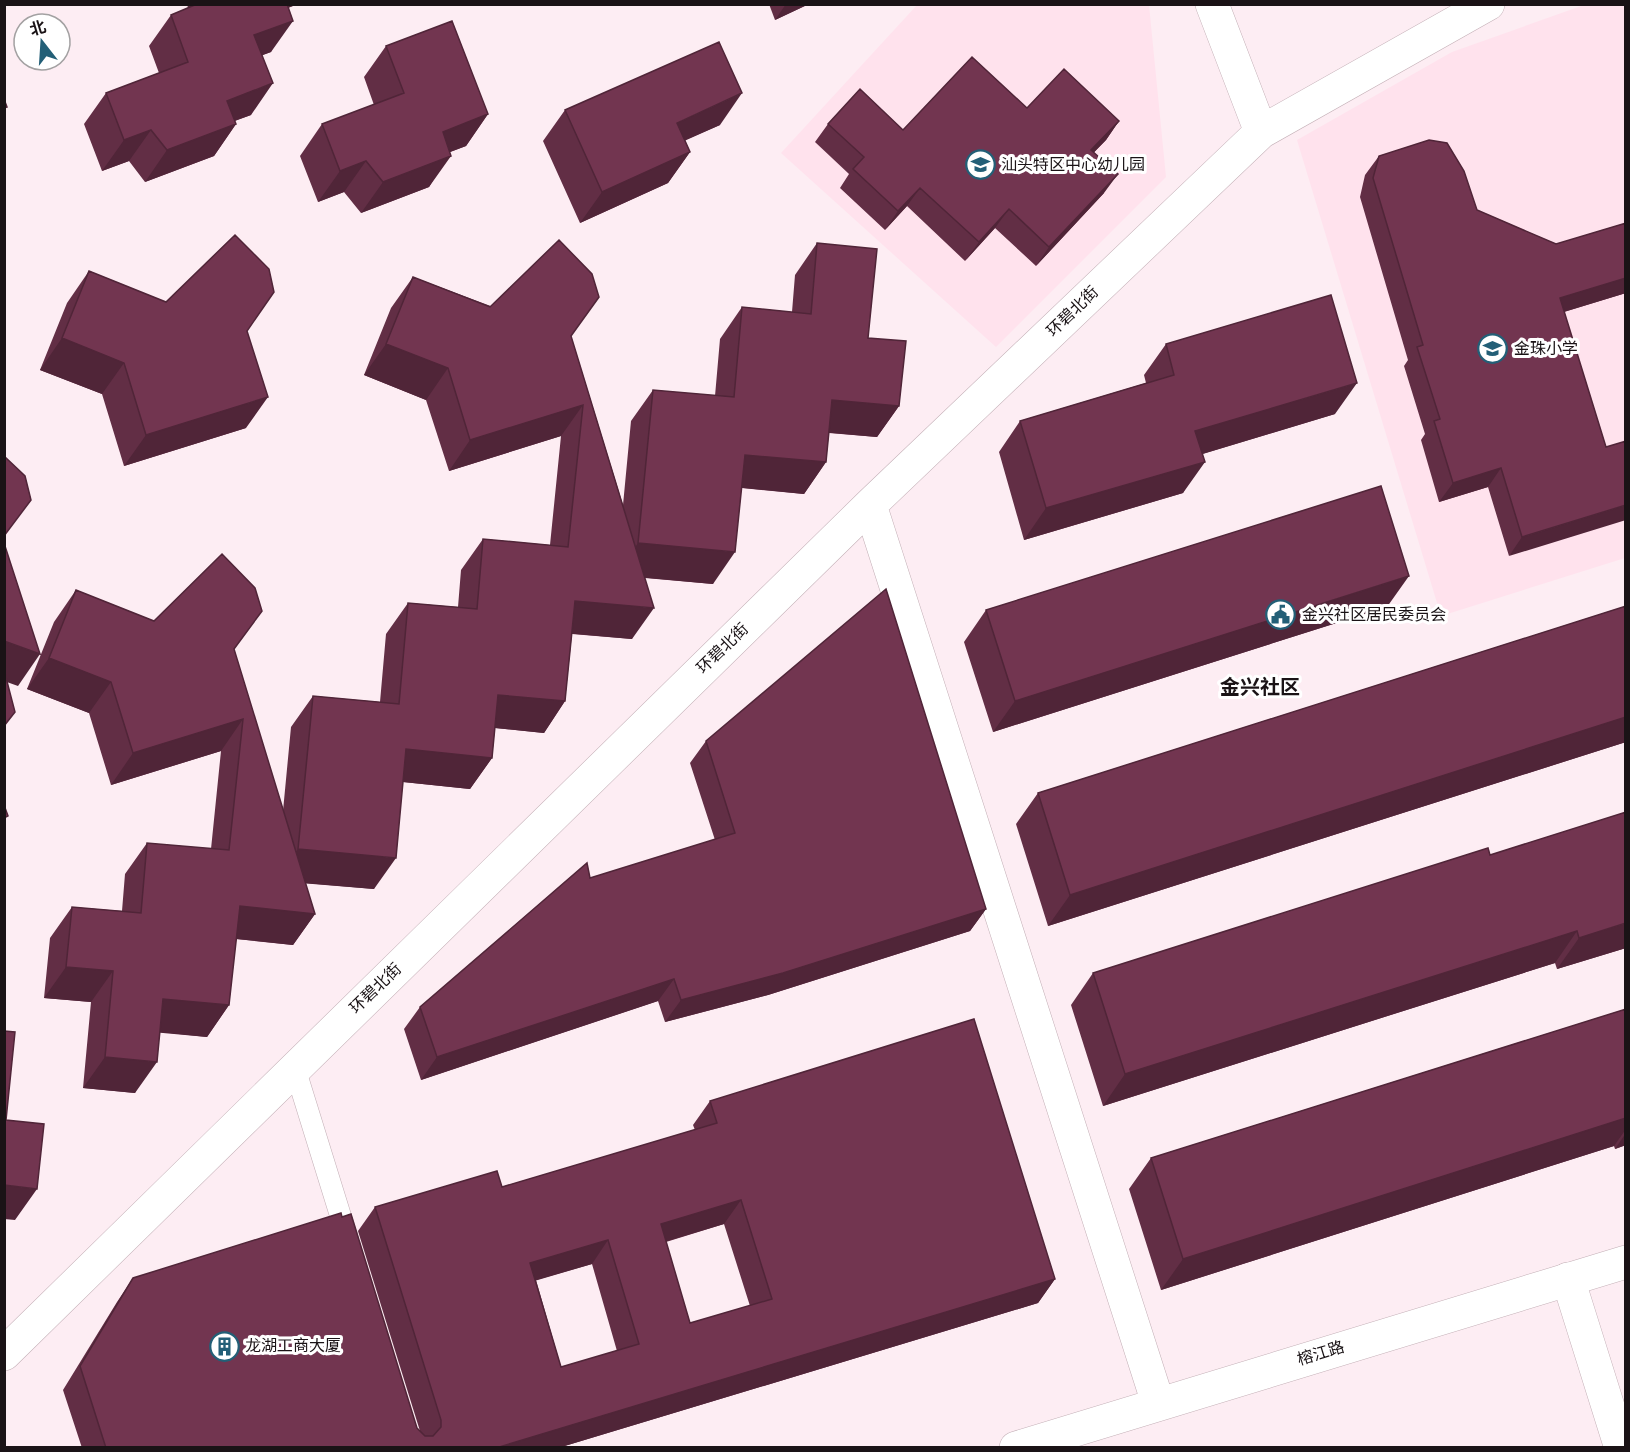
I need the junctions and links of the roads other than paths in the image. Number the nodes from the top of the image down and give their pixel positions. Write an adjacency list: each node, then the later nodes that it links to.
1 (1212, 4): 3 (street)
2 (1488, 4): 3 (street, 环碧北街)
3 (1260, 132): 4 (street, 环碧北街)
4 (870, 505): 5 (street, 环碧北街); 10 (street)
5 (295, 1069): 6 (lane); 9 (street, 环碧北街)
6 (354, 1258)
7 (1626, 1262): 8 (street, 榕江路)
8 (1568, 1279): 10 (street, 榕江路); 12 (street)
9 (4, 1354)
10 (1158, 1403): 11 (street, 榕江路)
11 (1016, 1448)
12 (1621, 1448)

